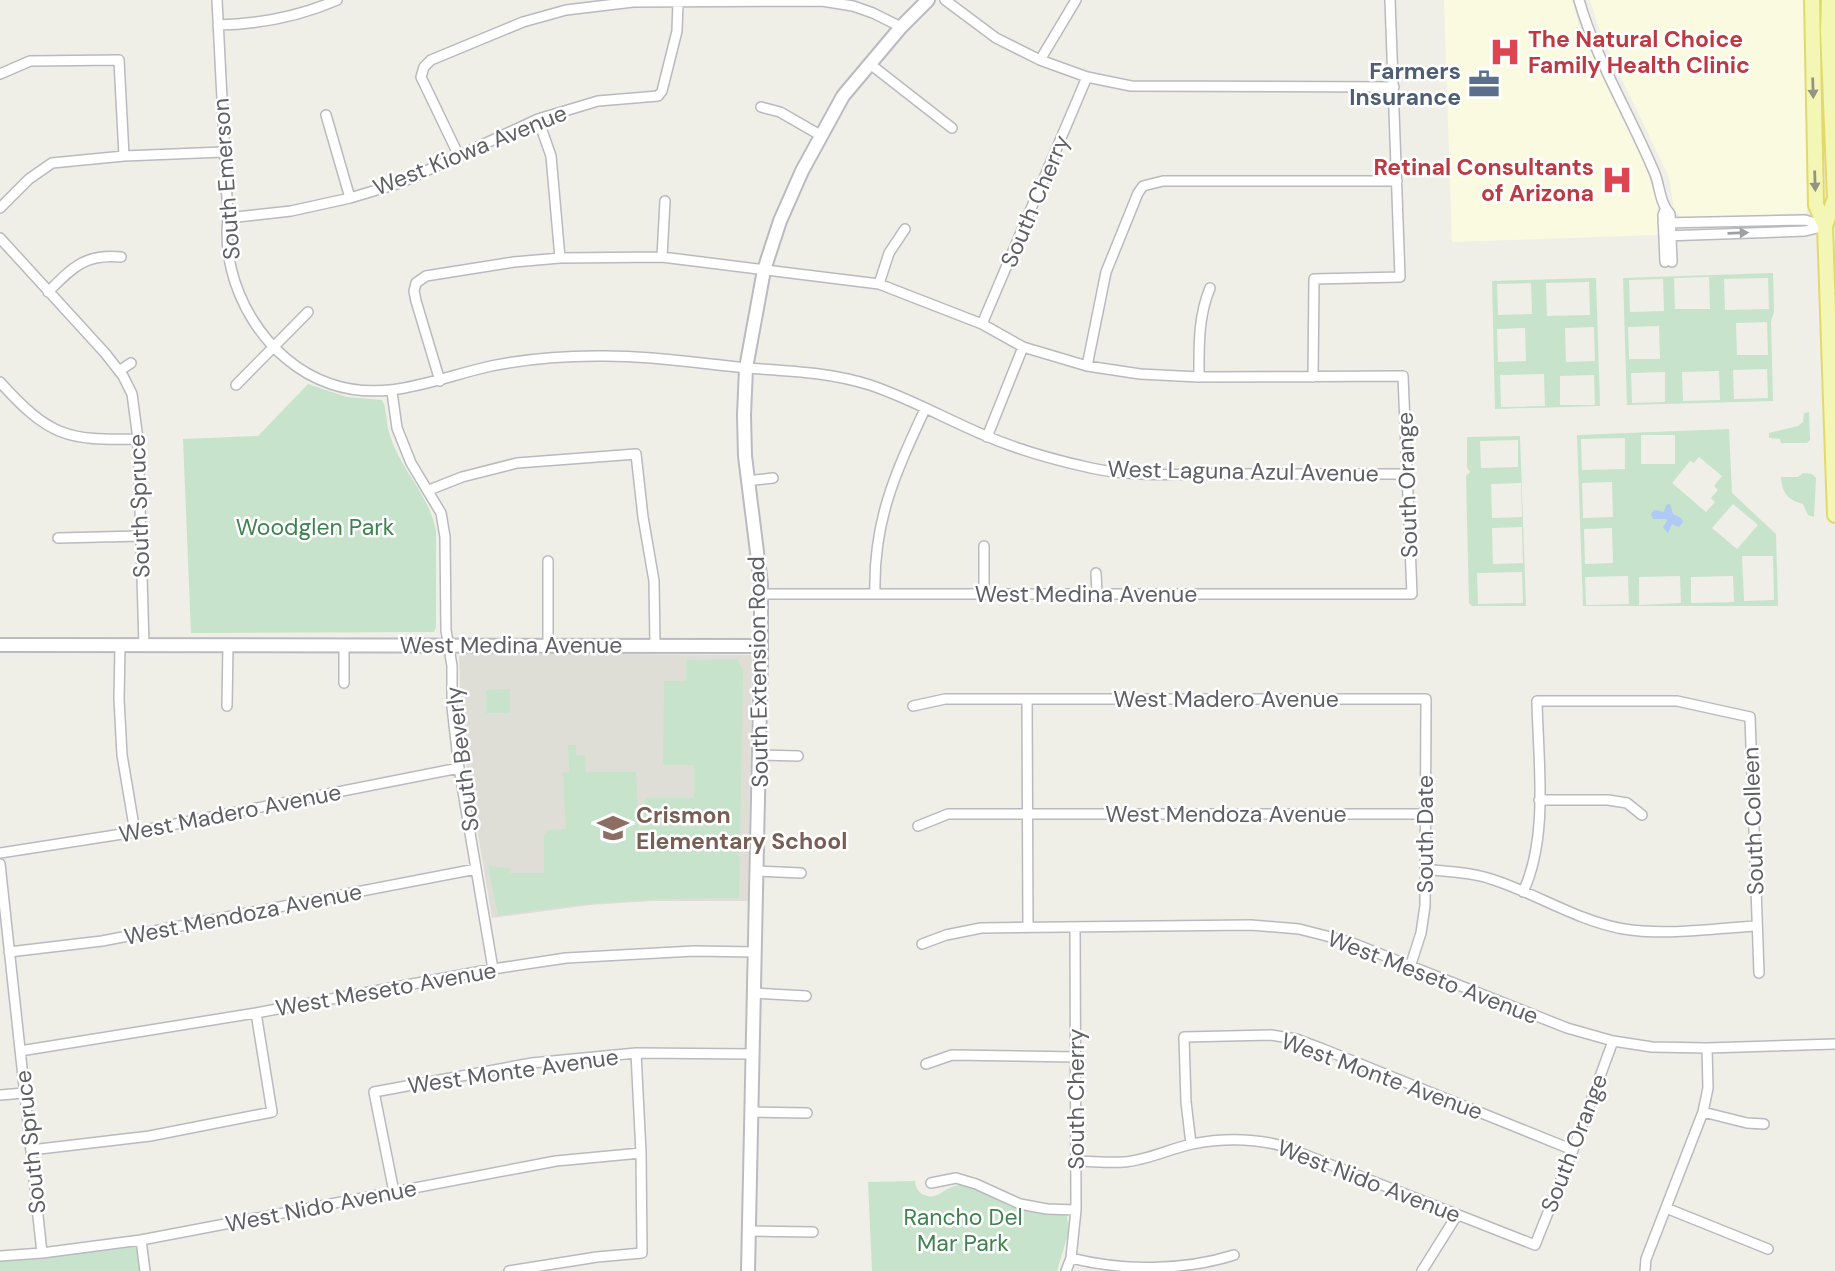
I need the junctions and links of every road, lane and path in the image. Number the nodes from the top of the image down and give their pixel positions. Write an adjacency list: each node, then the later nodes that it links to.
1 (217, 0): 12 (street, South Emerson)
2 (335, 0): 12 (street)
3 (928, 0): 13 (street, South Extension Road)
4 (945, 0): 14 (street)
5 (1076, 0): 14 (street)
6 (1390, 0): 18 (street)
7 (1578, 0): 32 (street)
8 (1812, 0): 33 (main road, one-way to 33)
9 (1829, 0): 33 (main road)
10 (728, 1): 11 (street); 13 (street)
11 (678, 2): 21 (street, West Kiowa Avenue); 25 (street)
12 (218, 25): 24 (street, South Emerson)
13 (901, 27): 15 (street, South Extension Road)
14 (1040, 60): 17 (street)
15 (870, 64): 22 (street); 23 (street, South Extension Road)
16 (0, 74): 26 (street)
17 (1087, 77): 18 (street); 46 (street, South Cherry)
18 (1394, 87): 27 (street)
19 (761, 107): 23 (street)
20 (326, 115): 28 (street)
21 (538, 119): 25 (street, West Kiowa Avenue); 39 (street)
22 (952, 128)
23 (820, 135): 41 (street, South Extension Road)
24 (223, 152): 26 (street); 31 (street, South Emerson)
25 (458, 154): 28 (street, West Kiowa Avenue)
26 (124, 156): 30 (street)
27 (1397, 181): 50 (street); 54 (street)
28 (350, 198): 31 (street, West Kiowa Avenue)
29 (665, 201): 38 (street)
30 (0, 208)
31 (228, 218): 48 (street, South Emerson)
32 (1667, 222): 33 (street); 35 (street)
33 (1825, 226): 35 (street, one-way to 33); 62 (main road)
34 (905, 229): 42 (street)
35 (1667, 235): 40 (street)
36 (0, 238): 44 (street, South Spruce)
37 (121, 257): 44 (street)
38 (662, 257): 39 (street); 41 (street)
39 (560, 258): 55 (street)
40 (1668, 262)
41 (764, 270): 42 (street); 51 (street, South Extension Road)
42 (879, 284): 46 (street)
43 (1210, 288): 53 (street)
44 (48, 292): 52 (street, South Spruce)
45 (309, 312): 48 (street)
46 (982, 324): 47 (street)
47 (1023, 346): 50 (street); 60 (street)
48 (273, 347): 57 (street); 58 (street, West Laguna Azul Avenue)
49 (131, 363): 52 (street)
50 (1087, 366): 53 (street)
51 (746, 368): 55 (street, West Laguna Azul Avenue); 59 (street, West Laguna Azul Avenue); 66 (street, South Extension Road)
52 (119, 372): 61 (street, South Spruce)
53 (1199, 377): 54 (street)
54 (1313, 377): 64 (street, South Orange)
55 (440, 381): 58 (street, West Laguna Azul Avenue)
56 (0, 382): 61 (street)
57 (236, 385)
58 (392, 392): 67 (street, South Beverly)
59 (925, 409): 60 (street, West Laguna Azul Avenue); 75 (street)
60 (987, 437): 64 (street, West Laguna Azul Avenue)
61 (138, 439): 69 (street, South Spruce)
62 (1834, 449): 63 (main road)
63 (1834, 466): 68 (main road)
64 (1407, 474): 78 (street, South Orange)
65 (774, 478): 66 (street)
66 (747, 481): 74 (street, South Extension Road)
67 (429, 490): 79 (street, South Beverly); 86 (street)
68 (1835, 515)
69 (141, 536): 70 (street); 82 (street, South Spruce)
70 (58, 538)
71 (985, 546): 76 (street)
72 (548, 561): 85 (street)
73 (1097, 573): 77 (street)
74 (761, 594): 75 (street, West Medina Avenue); 87 (street, South Extension Road)
75 (875, 594): 76 (street, West Medina Avenue)
76 (984, 594): 77 (street, West Medina Avenue)
77 (1097, 594): 78 (street, West Medina Avenue)
78 (1412, 594)
79 (447, 644): 84 (street, West Medina Avenue); 85 (street, West Medina Avenue); 95 (street, South Beverly)
80 (0, 645): 81 (street, West Medina Avenue)
81 (120, 645): 82 (street, West Medina Avenue); 101 (street)
82 (144, 645): 83 (street, West Medina Avenue)
83 (228, 645): 84 (street, West Medina Avenue); 91 (street)
84 (344, 645): 88 (street)
85 (548, 645): 86 (street, West Medina Avenue)
86 (656, 645): 87 (street, West Medina Avenue)
87 (761, 646): 93 (street, South Extension Road)
88 (344, 683)
89 (1027, 699): 90 (street, West Madero Avenue); 92 (street, West Madero Avenue); 97 (street)
90 (1426, 699): 98 (street, South Date)
91 (227, 706)
92 (913, 706)
93 (760, 755): 94 (street); 106 (street, South Extension Road)
94 (798, 756)
95 (459, 768): 101 (street, West Madero Avenue); 104 (street, South Beverly)
96 (1539, 800): 99 (street); 108 (street); 109 (street, South Colleen)
97 (1027, 814): 98 (street, West Mendoza Avenue); 100 (street, West Mendoza Avenue); 110 (street)
98 (1426, 814): 105 (street, South Date)
99 (1642, 815)
100 (918, 826)
101 (135, 832): 102 (street, West Madero Avenue)
102 (0, 853)
103 (0, 864): 113 (street, South Spruce)
104 (476, 869): 113 (street, West Mendoza Avenue); 116 (street, South Beverly)
105 (1426, 869): 108 (street); 115 (street, South Date)
106 (757, 871): 107 (street); 114 (street, South Extension Road)
107 (801, 873)
108 (1523, 892): 109 (street)
109 (1757, 926): 117 (street, South Colleen)
110 (1028, 927): 111 (street, West Meseto Avenue); 112 (street, West Meseto Avenue)
111 (1075, 927): 115 (street, West Meseto Avenue); 127 (street, South Cherry)
112 (922, 944)
113 (9, 952): 124 (street, South Spruce)
114 (755, 952): 116 (street, West Meseto Avenue); 118 (street, South Extension Road)
115 (1410, 967): 121 (street, West Meseto Avenue)
116 (493, 969): 120 (street, West Meseto Avenue)
117 (1759, 973)
118 (753, 993): 119 (street); 126 (street, South Extension Road)
119 (806, 996)
120 (256, 1013): 124 (street, West Meseto Avenue); 136 (street)
121 (1613, 1041): 123 (street, West Meseto Avenue); 137 (street, South Orange)
122 (1835, 1044): 123 (street, West Meseto Avenue)
123 (1707, 1048): 132 (street)
124 (20, 1051): 129 (street, South Spruce)
125 (636, 1053): 126 (street, West Monte Avenue); 138 (street); 141 (street, West Monte Avenue)
126 (753, 1054): 131 (street, South Extension Road)
127 (1076, 1057): 128 (street); 139 (street, South Cherry)
128 (926, 1064)
129 (24, 1093): 130 (street); 136 (street, South Spruce)
130 (0, 1094)
131 (751, 1112): 133 (street); 145 (street, South Extension Road)
132 (1703, 1112): 134 (street); 142 (street)
133 (807, 1114)
134 (1764, 1124)
135 (1191, 1144): 137 (street, West Monte Avenue); 139 (street, West Nido Avenue); 144 (street, West Nido Avenue)
136 (31, 1150): 150 (street, South Spruce)
137 (1573, 1150): 148 (street, South Orange)
138 (641, 1153): 141 (street, West Nido Avenue); 155 (street)
139 (1075, 1161): 143 (street, South Cherry)
140 (931, 1183): 143 (street)
141 (394, 1192): 147 (street, West Nido Avenue)
142 (1666, 1208): 149 (street); 159 (street)
143 (1076, 1210): 153 (street, South Cherry)
144 (1457, 1215): 148 (street, West Nido Avenue); 158 (street)
145 (748, 1231): 146 (street); 156 (street, South Extension Road)
146 (813, 1232)
147 (141, 1240): 150 (street, West Nido Avenue); 154 (street)
148 (1535, 1245)
149 (1768, 1249)
150 (42, 1253): 152 (street, West Nido Avenue)
151 (1234, 1255): 153 (street)
152 (0, 1256)
153 (1071, 1258): 157 (street, South Cherry)
154 (145, 1271)
155 (509, 1271)
156 (748, 1271)
157 (1066, 1271)
158 (1422, 1271)
159 (1645, 1271)

